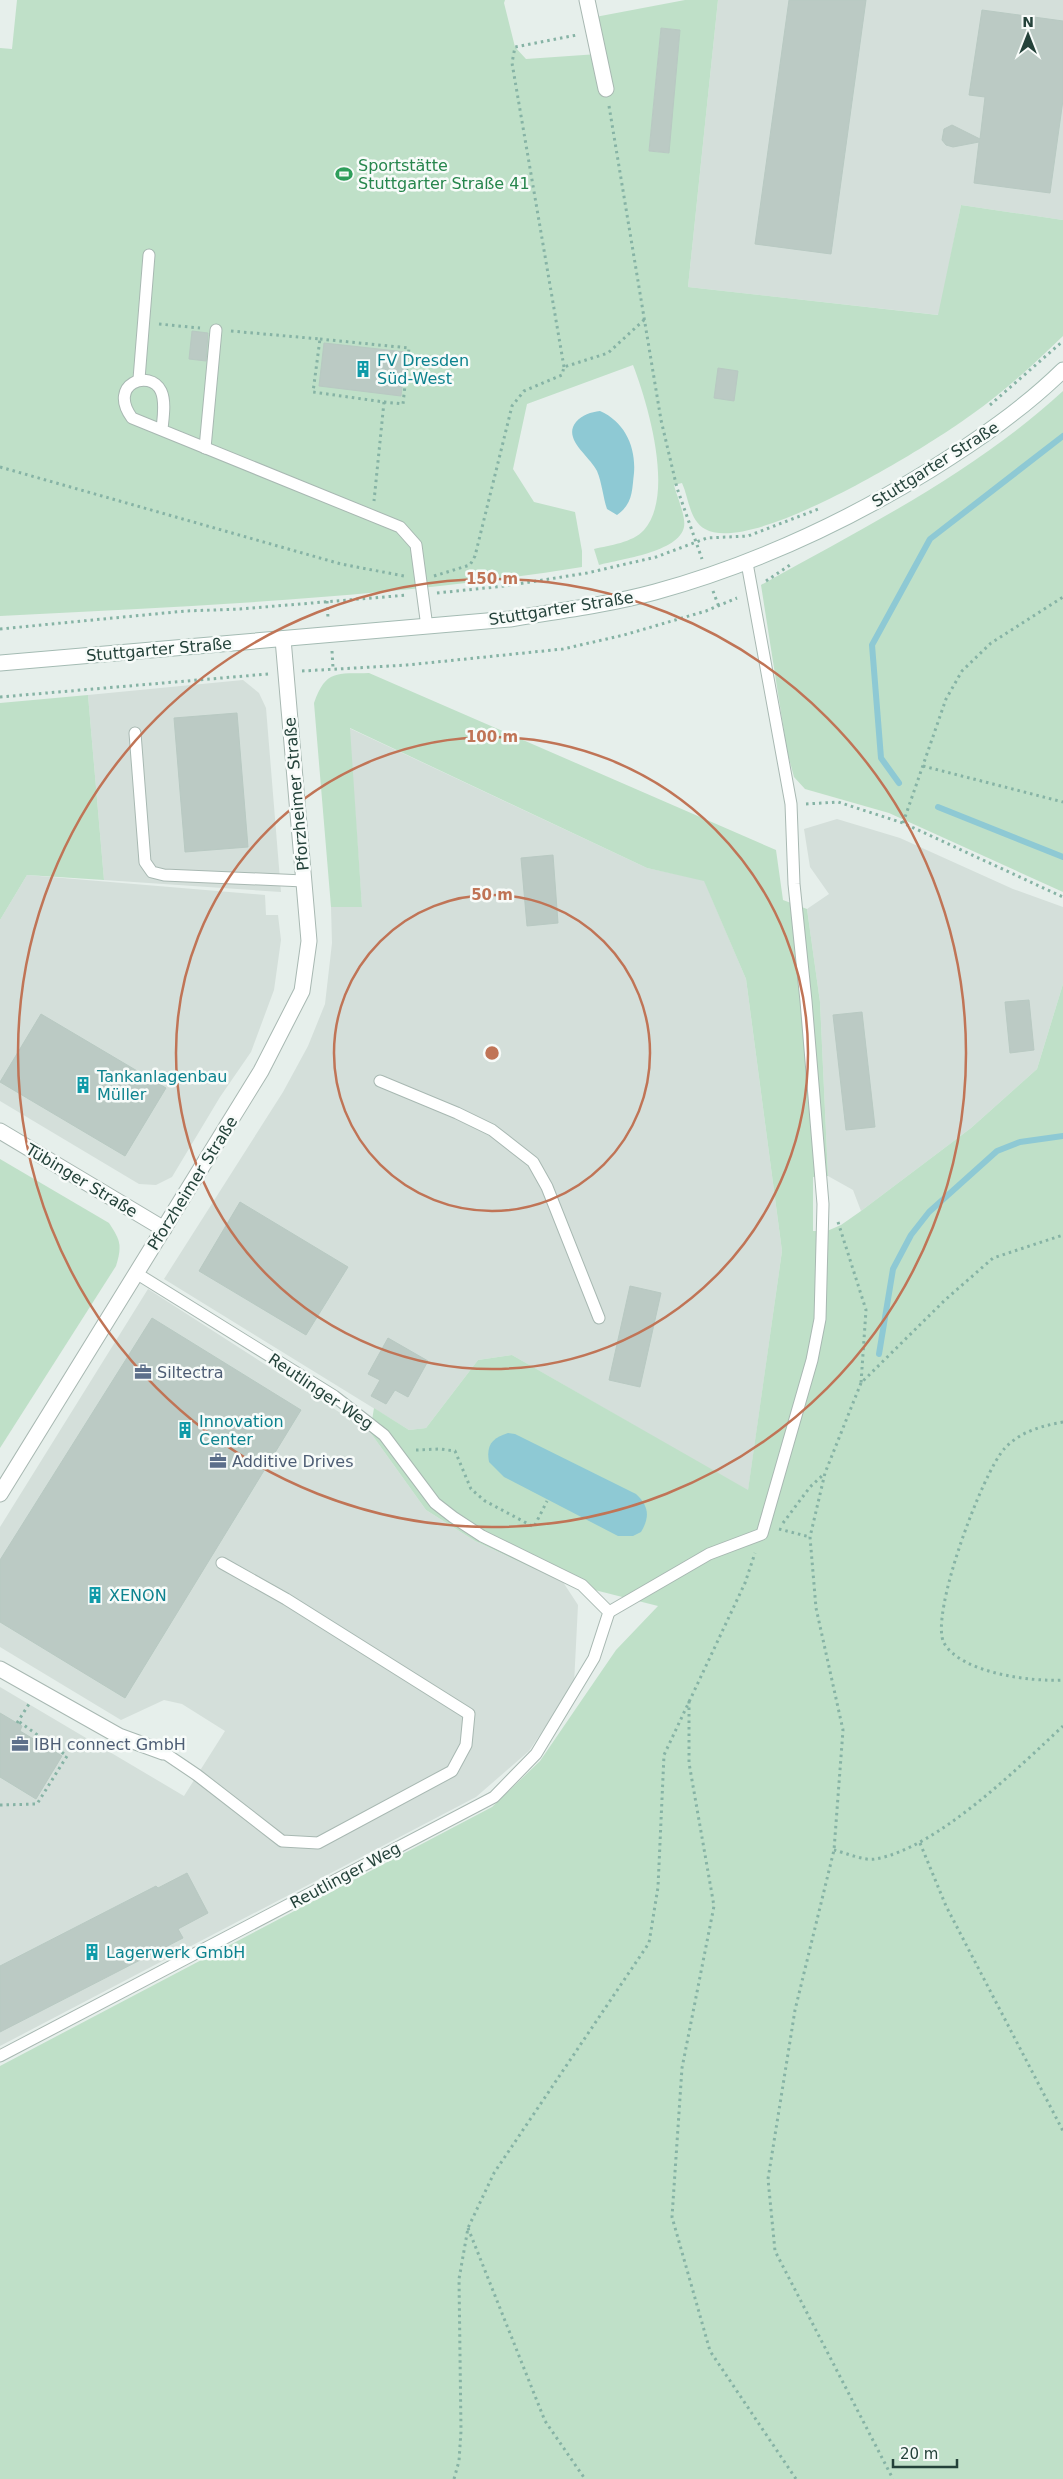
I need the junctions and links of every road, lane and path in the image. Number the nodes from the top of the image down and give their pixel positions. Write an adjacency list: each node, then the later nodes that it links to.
1 (586, 0): 2 (street)
2 (594, 32): 3 (street); 10 (path)
3 (606, 89): 5 (path)
4 (149, 255): 6 (lane)
5 (645, 319): 10 (path); 20 (path)
6 (143, 323): 7 (path); 12 (lane)
7 (216, 330): 8 (path); 16 (lane)
8 (320, 339): 13 (path); 13 (path)
9 (1063, 341): 14 (path)
10 (564, 367): 23 (path)
11 (1063, 370): 21 (street, Stuttgarter Straße)
12 (139, 379): 15 (lane); 15 (lane)
13 (384, 402): 19 (path)
14 (987, 409)
15 (162, 429): 16 (lane)
16 (204, 448): 19 (lane)
17 (0, 467): 23 (path)
18 (827, 505): 20 (path)
19 (372, 516): 23 (lane)
20 (696, 542): 22 (path); 25 (path)
21 (748, 563): 22 (street, Stuttgarter Straße); 24 (lane)
22 (709, 576): 27 (path); 28 (street, Stuttgarter Straße)
23 (421, 580): 25 (lane)
24 (753, 590): 27 (path); 37 (lane)
25 (423, 594): 28 (lane); 29 (path)
26 (1063, 597): 35 (path)
27 (719, 607): 32 (path)
28 (427, 627): 30 (street, Stuttgarter Straße)
29 (0, 629)
30 (282, 639): 31 (street, Stuttgarter Straße); 32 (street, Pforzheimer Straße)
31 (0, 663)
32 (286, 672): 33 (path); 39 (street, Pforzheimer Straße)
33 (0, 697)
34 (135, 733): 39 (lane)
35 (923, 766): 36 (path); 38 (path)
36 (1063, 802)
37 (791, 804): 38 (path); 43 (lane)
38 (904, 823): 40 (path)
39 (304, 881): 44 (street, Pforzheimer Straße)
40 (1063, 897)
41 (380, 1081): 47 (lane)
42 (0, 1131): 44 (street, Tübinger Straße)
43 (823, 1204): 48 (path); 55 (lane)
44 (164, 1229): 46 (street, Pforzheimer Straße)
45 (1063, 1235): 48 (path)
46 (136, 1273): 50 (lane, Reutlinger Weg); 52 (street, Pforzheimer Straße)
47 (598, 1318)
48 (861, 1383): 51 (path)
49 (1063, 1422): 60 (path)
50 (398, 1452): 53 (path); 58 (lane, Reutlinger Weg)
51 (825, 1473): 54 (path); 56 (path)
52 (0, 1494)
53 (547, 1501)
54 (778, 1529): 55 (path); 56 (path)
55 (762, 1534): 58 (lane); 61 (path)
56 (810, 1536): 67 (path)
57 (222, 1563): 64 (lane)
58 (609, 1612): 68 (lane, Reutlinger Weg)
59 (0, 1669): 64 (street)
60 (1063, 1680)
61 (689, 1698): 70 (path); 73 (path)
62 (30, 1703): 65 (path)
63 (1063, 1726): 66 (path)
64 (163, 1752)
65 (0, 1805)
66 (920, 1843): 67 (path); 69 (path)
67 (834, 1850): 74 (path)
68 (0, 2056)
69 (1063, 2130)
70 (468, 2228): 71 (path); 72 (path)
71 (454, 2479)
72 (585, 2479)
73 (796, 2479)
74 (893, 2479)

